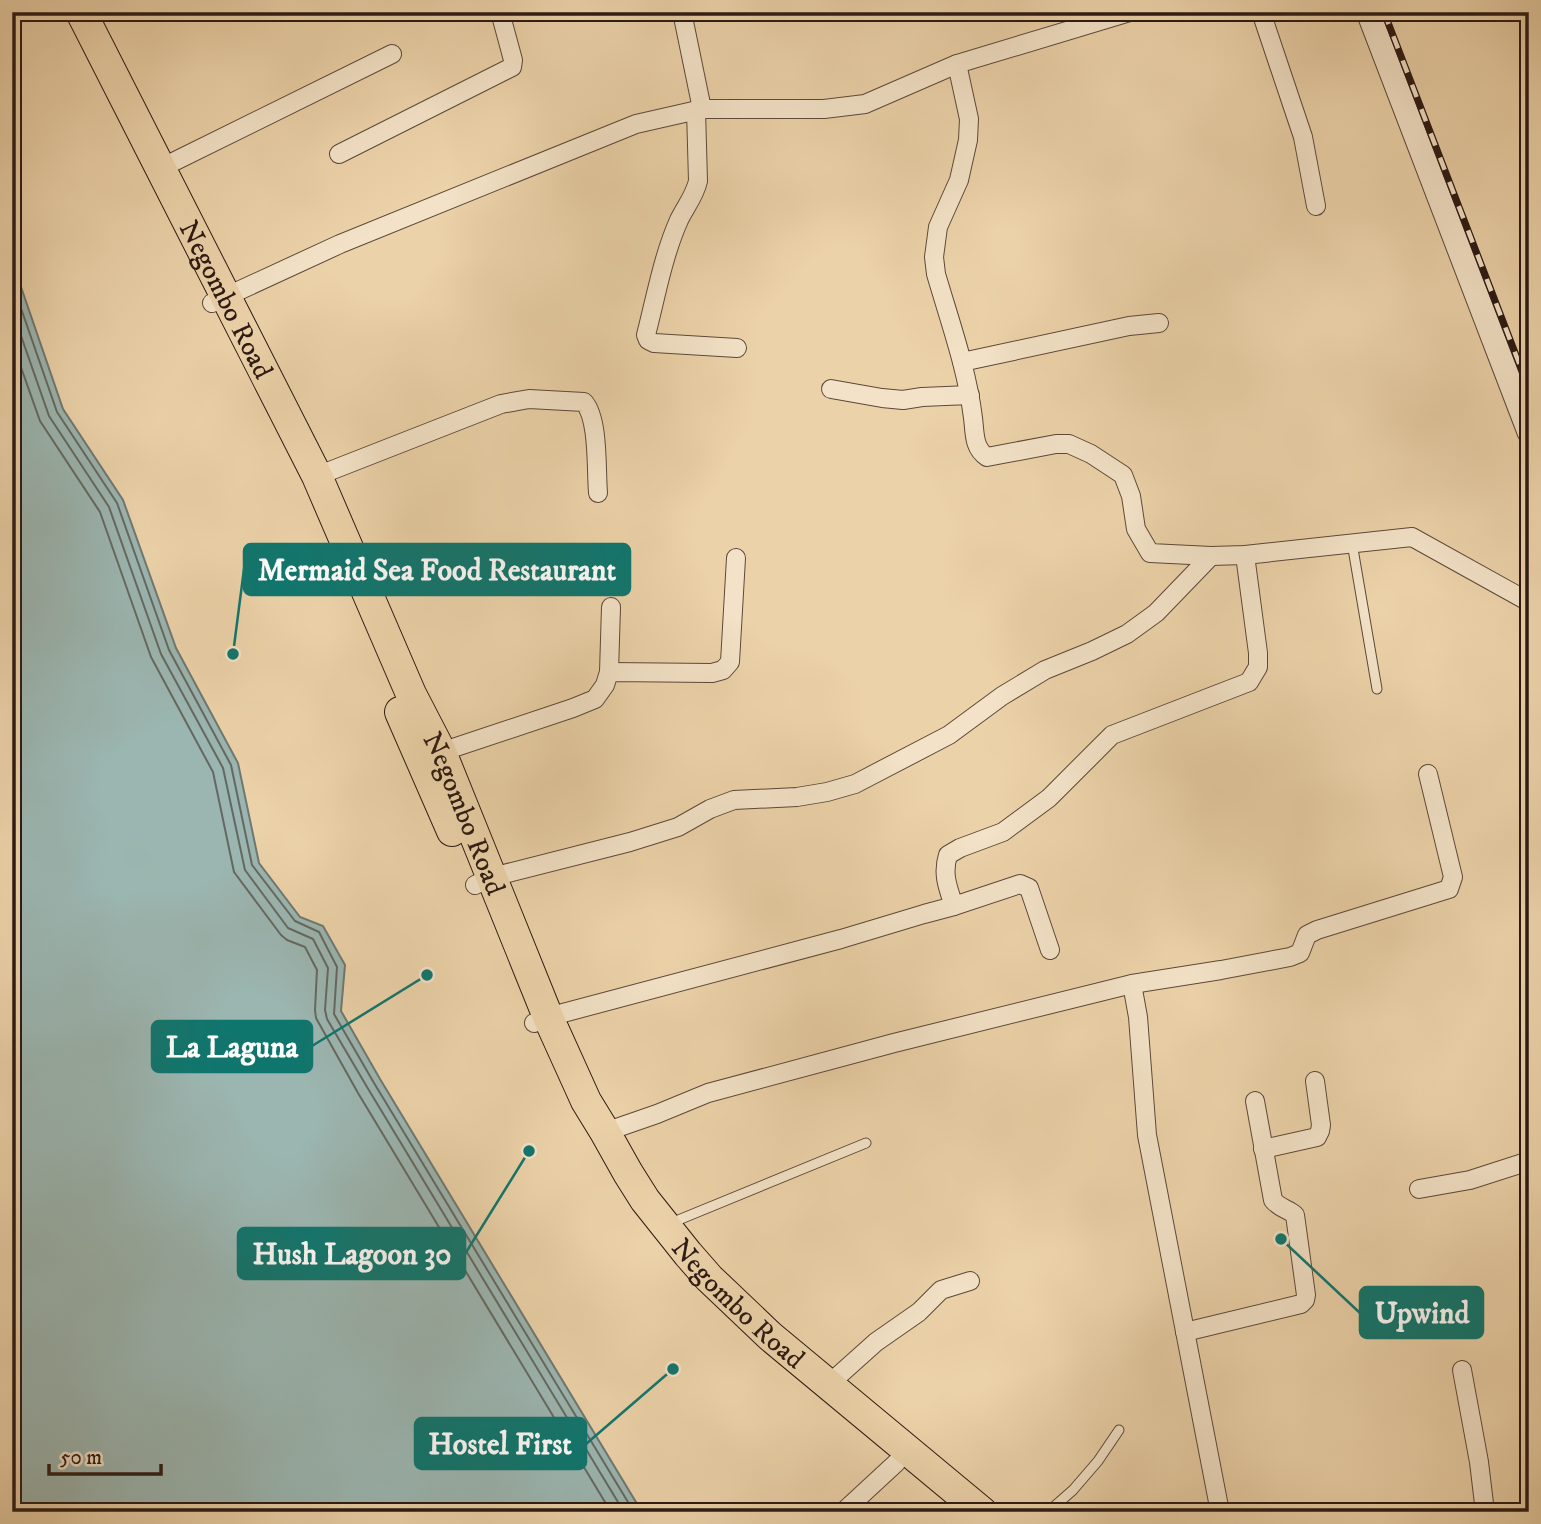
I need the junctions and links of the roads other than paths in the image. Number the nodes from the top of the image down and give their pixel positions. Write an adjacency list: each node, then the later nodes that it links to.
1 (63, 12): 14 (highway, Negombo Road)
2 (81, 12): 12 (highway, Negombo Road)
3 (500, 12): 11 (street)
4 (682, 12): 10 (street)
5 (1130, 12): 9 (street)
6 (1261, 12): 13 (street)
7 (1368, 12): 20 (street)
8 (392, 54): 12 (street)
9 (957, 64): 10 (street); 17 (street)
10 (699, 110): 14 (street); 16 (street)
11 (339, 154)
12 (161, 168): 14 (highway, Negombo Road)
13 (1316, 206)
14 (219, 300): 21 (highway, Negombo Road); 33 (highway, Negombo Road)
15 (1159, 323): 17 (street)
16 (737, 348)
17 (962, 362): 19 (street)
18 (831, 388): 19 (street)
19 (970, 396): 25 (street)
20 (1529, 432)
21 (317, 475): 22 (street); 31 (highway, Negombo Road)
22 (598, 493)
23 (1352, 543): 24 (street); 27 (street); 30 (lane)
24 (1245, 555): 25 (street); 34 (street)
25 (1211, 556): 33 (street)
26 (736, 558): 29 (street)
27 (1529, 602)
28 (611, 607): 29 (street)
29 (609, 672): 31 (street)
30 (1377, 689)
31 (441, 752): 33 (highway, Negombo Road)
32 (1428, 774): 36 (street)
33 (483, 881): 37 (highway, Negombo Road)
34 (954, 906): 35 (street); 37 (street)
35 (1050, 950)
36 (1132, 984): 40 (street); 47 (street)
37 (541, 1020): 40 (highway, Negombo Road); 51 (highway, Negombo Road)
38 (1315, 1082): 42 (street)
39 (1255, 1101): 42 (street)
40 (606, 1132): 45 (highway, Negombo Road)
41 (866, 1143): 45 (lane)
42 (1263, 1149): 47 (street)
43 (1529, 1161): 44 (street)
44 (1419, 1189)
45 (667, 1225): 49 (highway, Negombo Road)
46 (970, 1281): 49 (street)
47 (1185, 1332): 56 (street)
48 (1462, 1370): 57 (street)
49 (828, 1385): 54 (highway, Negombo Road)
50 (1119, 1430): 55 (lane)
51 (896, 1463): 52 (street); 53 (highway, Negombo Road)
52 (844, 1512)
53 (955, 1512)
54 (982, 1512)
55 (1048, 1512)
56 (1220, 1512)
57 (1485, 1512)

